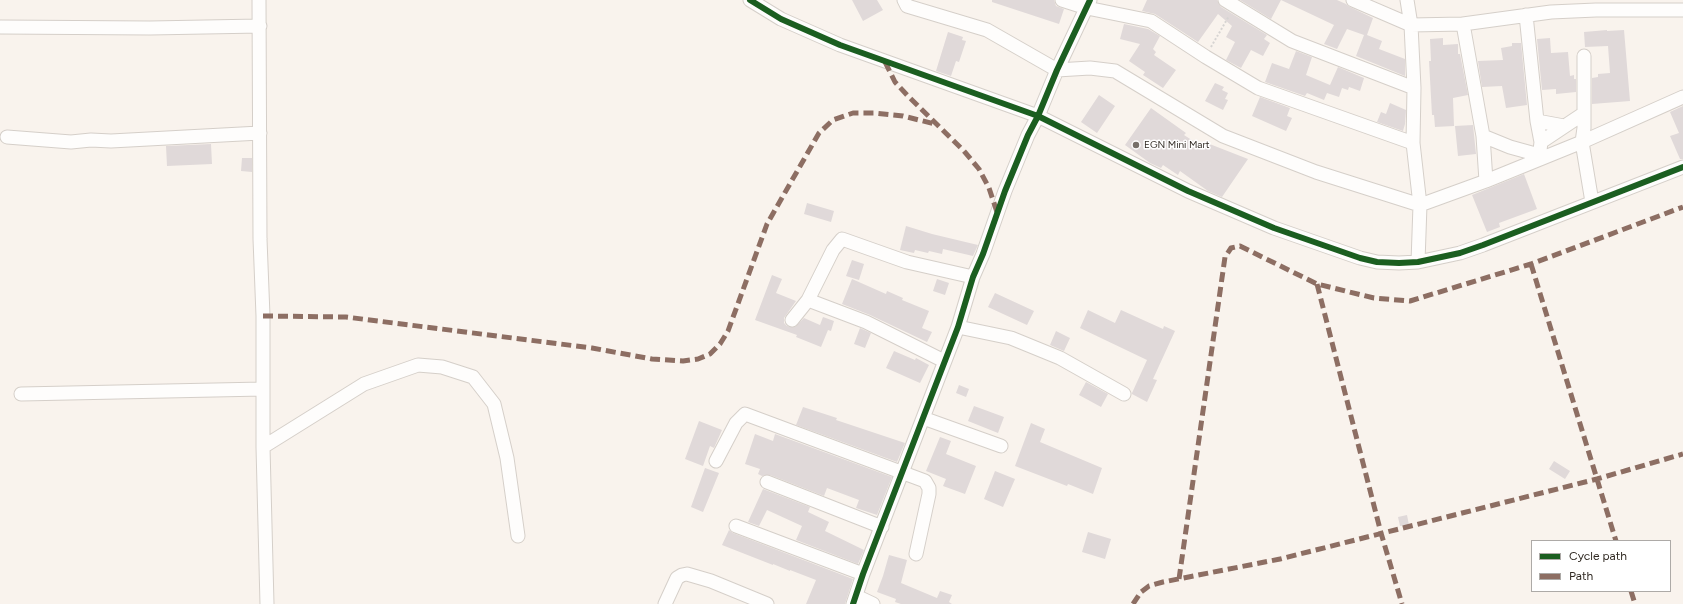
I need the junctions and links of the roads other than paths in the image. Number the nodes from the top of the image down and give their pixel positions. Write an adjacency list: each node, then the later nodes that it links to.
1 (260, 0): 13 (street)
2 (750, 0): 20 (street)
3 (904, 0): 16 (street)
4 (1062, 0): 7 (street)
5 (1353, 0): 12 (street)
6 (1407, 0): 12 (street)
7 (1089, 4): 16 (street); 28 (street)
8 (1230, 4): 17 (street)
9 (1683, 10): 10 (street)
10 (1526, 16): 11 (street); 21 (street)
11 (1463, 24): 12 (street); 24 (street)
12 (1410, 25): 17 (street)
13 (260, 26): 14 (street); 23 (street)
14 (0, 27)
15 (1584, 56): 19 (street)
16 (1057, 70): 20 (street); 33 (street)
17 (1414, 88): 28 (street)
18 (1683, 97): 27 (street)
19 (1584, 114): 22 (street); 27 (street)
20 (1038, 116): 34 (street); 35 (street)
21 (1537, 121): 22 (street); 26 (street)
22 (1564, 126): 26 (street)
23 (260, 133): 25 (street); 40 (street)
24 (1483, 136): 29 (street); 31 (street)
25 (7, 137)
26 (1541, 142): 29 (street)
27 (1582, 142): 29 (street); 32 (street)
28 (1413, 143): 33 (street)
29 (1539, 157): 31 (street)
30 (1683, 167): 32 (street)
31 (1486, 181): 33 (street)
32 (1592, 202): 34 (street)
33 (1420, 205): 34 (street)
34 (1418, 262)
35 (973, 277): 36 (street); 38 (street)
36 (808, 300): 37 (street); 39 (street)
37 (792, 320)
38 (958, 327): 39 (street); 42 (street)
39 (944, 361): 43 (street)
40 (263, 389): 41 (street); 45 (street)
41 (20, 394)
42 (1124, 394)
43 (923, 418): 44 (street); 47 (street)
44 (1001, 446)
45 (263, 447): 51 (street); 55 (street)
46 (716, 461): 47 (street)
47 (902, 471): 50 (street); 52 (street)
48 (767, 482): 50 (street)
49 (736, 526): 53 (street)
50 (882, 527): 53 (street)
51 (518, 536)
52 (916, 554)
53 (863, 574): 54 (street)
54 (855, 600): 58 (street)
55 (267, 604)
56 (665, 604): 57 (street)
57 (766, 604)
58 (873, 604)

